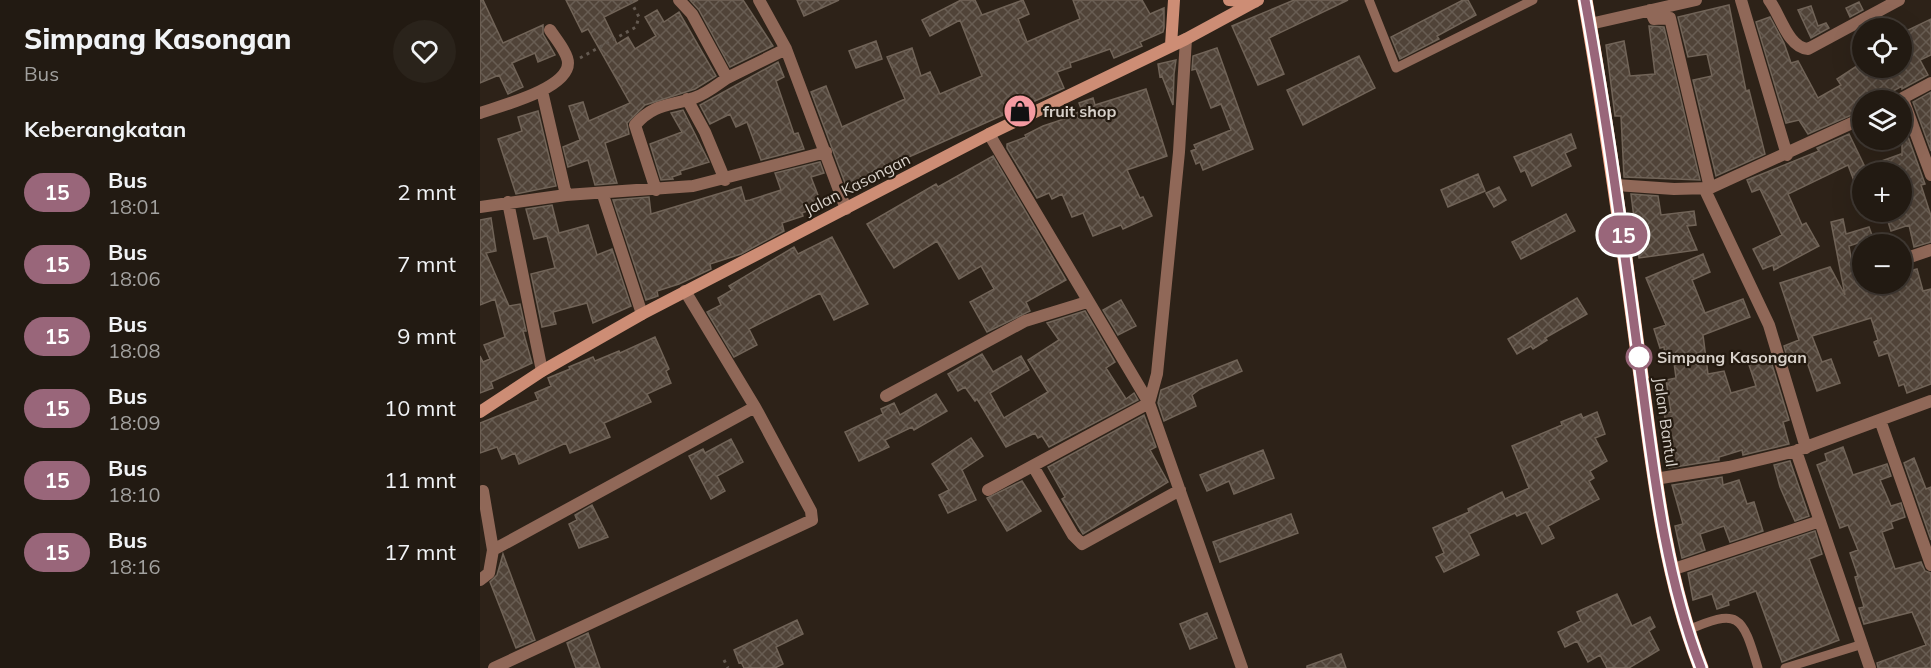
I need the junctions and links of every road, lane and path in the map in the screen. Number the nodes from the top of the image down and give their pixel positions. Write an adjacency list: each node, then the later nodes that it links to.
1 (630, 0): 20 (path)
2 (680, 0): 21 (street)
3 (759, 0): 19 (street)
4 (1174, 0): 18 (main road)
5 (1229, 0): 13 (main road)
6 (1369, 0): 7 (lane)
7 (1533, 0)
8 (1585, 0): 15 (main road, Jalan Bantul)
9 (1696, 0): 14 (street)
10 (1741, 0): 31 (street)
11 (1769, 0): 12 (street)
12 (1899, 0)
13 (1256, 1): 17 (main road, Jalan Kasongan)
14 (1650, 10): 15 (street); 35 (street)
15 (1590, 24): 34 (main road, Jalan Bantul)
16 (550, 30): 20 (street)
17 (1186, 39): 18 (main road, Jalan Kasongan); 50 (street)
18 (1171, 45): 29 (main road, Jalan Kasongan)
19 (786, 49): 21 (street); 30 (street)
20 (568, 65): 23 (street)
21 (727, 78): 25 (street)
22 (1931, 83): 24 (street)
23 (542, 91): 26 (street); 37 (street)
24 (1912, 94)
25 (687, 99): 33 (street); 36 (street)
26 (480, 113)
27 (1852, 123): 31 (street)
28 (1912, 128): 32 (street)
29 (988, 134): 41 (main road, Jalan Kasongan); 45 (street)
30 (826, 152): 33 (street); 41 (street)
31 (1787, 155): 35 (street)
32 (1931, 175)
33 (725, 180): 36 (street)
34 (1616, 185): 35 (street); 56 (main road, Jalan Bantul)
35 (1708, 189): 54 (street)
36 (656, 190): 38 (street)
37 (566, 195): 38 (street); 39 (street)
38 (603, 195): 46 (street)
39 (507, 202): 40 (street); 47 (street)
40 (480, 207)
41 (846, 208): 44 (main road, Jalan Kasongan)
42 (1931, 250): 43 (street)
43 (1912, 256)
44 (685, 291): 46 (main road, Jalan Kasongan); 51 (street)
45 (1087, 302): 48 (street); 50 (street)
46 (642, 314): 47 (main road, Jalan Kasongan)
47 (542, 371): 52 (main road, Jalan Kasongan)
48 (886, 396)
49 (1931, 401): 53 (street)
50 (1149, 403): 55 (street); 58 (street)
51 (755, 407): 61 (street); 68 (street)
52 (480, 412)
53 (1880, 420): 54 (street); 62 (street)
54 (1801, 449): 56 (street); 60 (street)
55 (1033, 466): 57 (street); 58 (street)
56 (1655, 479): 63 (main road, Jalan Bantul)
57 (988, 490)
58 (1180, 490): 70 (street)
59 (483, 491): 61 (street)
60 (1820, 521): 63 (street); 66 (street)
61 (493, 550): 64 (street)
62 (1931, 565)
63 (1671, 570): 65 (main road, Jalan Bantul)
64 (480, 580)
65 (1686, 631): 71 (main road, Jalan Bantul); 72 (lane)
66 (1863, 644): 73 (lane); 74 (street)
67 (724, 660): 69 (path)
68 (494, 668)
69 (728, 668)
70 (1242, 668)
71 (1701, 668)
72 (1758, 668)
73 (1785, 668)
74 (1870, 668)

